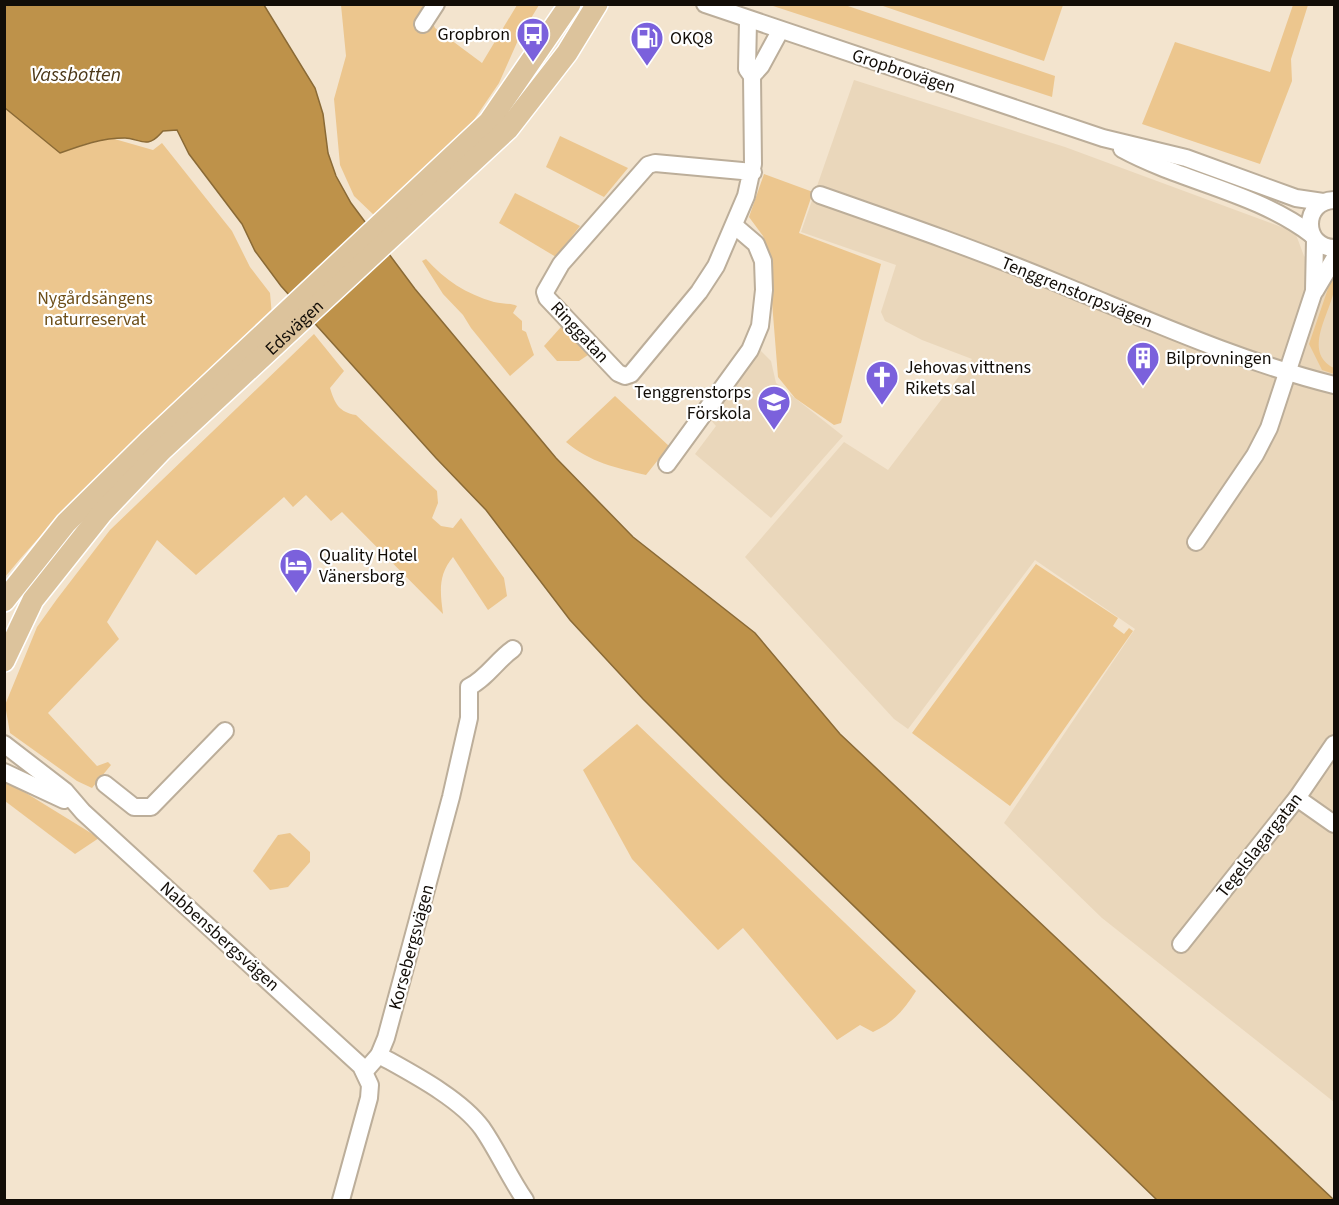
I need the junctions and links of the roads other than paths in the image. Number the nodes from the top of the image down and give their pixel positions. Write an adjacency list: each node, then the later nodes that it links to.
1 (436, 4): 6 (street)
2 (570, 4): 13 (main road, Edsvägen)
3 (597, 4): 13 (main road, Edsvägen)
4 (705, 4): 5 (street, Gropbrovägen)
5 (748, 21): 7 (street, Gropbrovägen); 8 (street, Ringgatan)
6 (423, 24)
7 (780, 31): 8 (street); 9 (street, Gropbrovägen)
8 (752, 76): 10 (street, Ringgatan)
9 (1103, 138): 12 (street, Gropbrovägen); 15 (street, Gropbrovägen)
10 (753, 172): 14 (street, Ringgatan); 14 (street, Ringgatan)
11 (820, 195): 20 (street, Tenggrenstorpsvägen)
12 (1329, 201): 15 (street)
13 (406, 211): 19 (main road, Edsvägen)
14 (735, 226): 22 (street)
15 (1313, 237): 16 (street, Gropbrovägen); 18 (street)
16 (1335, 248)
17 (1335, 260): 18 (street)
18 (1314, 291): 20 (street)
19 (281, 327): 24 (main road, Edsvägen); 26 (main road, Edsvägen)
20 (1289, 374): 21 (street, Tenggrenstorpsvägen); 23 (street)
21 (1335, 386)
22 (667, 464)
23 (1196, 542)
24 (4, 601)
25 (513, 650): 36 (street, Korsebergsvägen)
26 (4, 661)
27 (225, 731): 31 (street)
28 (4, 744): 33 (street, Nabbensbergsvägen)
29 (1335, 744): 32 (street, Tegelslagargatan)
30 (4, 772): 33 (street, Nabbensbergsvägen)
31 (105, 784)
32 (1297, 798): 34 (street); 35 (street, Tegelslagargatan)
33 (73, 802): 37 (street, Nabbensbergsvägen)
34 (1335, 824)
35 (1181, 944)
36 (379, 1055): 37 (street, Korsebergsvägen); 39 (street)
37 (365, 1071): 38 (street)
38 (341, 1200)
39 (525, 1200)

